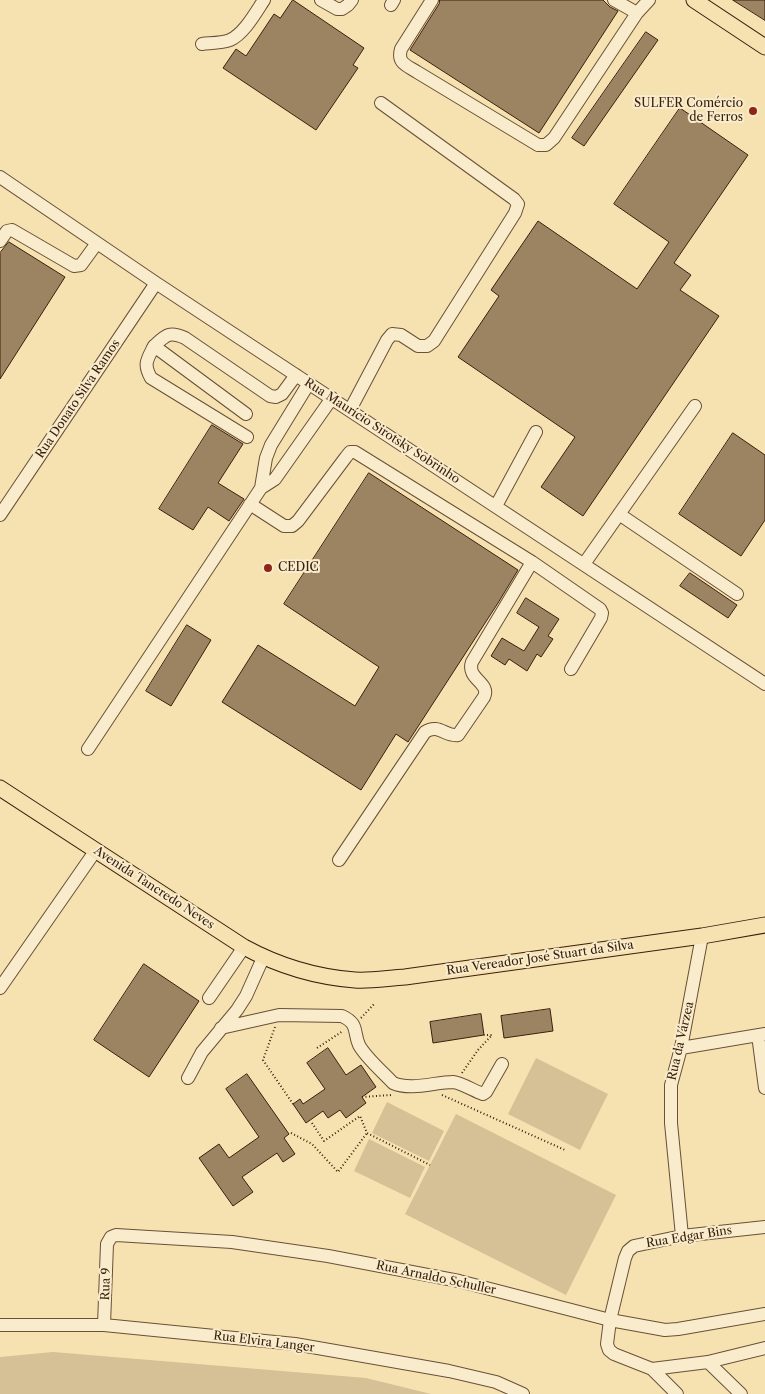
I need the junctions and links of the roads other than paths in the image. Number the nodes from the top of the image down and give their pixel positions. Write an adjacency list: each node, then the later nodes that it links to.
1 (264, 0): 9 (street)
2 (321, 0): 3 (street)
3 (352, 0)
4 (432, 0): 8 (street)
5 (614, 0): 8 (street)
6 (649, 0): 8 (street)
7 (694, 0): 10 (main road)
8 (636, 14)
9 (202, 44)
10 (765, 47)
11 (380, 103): 21 (street)
12 (0, 177): 14 (street, Rua Maurício Sirotsky Sobrinho)
13 (0, 241): 14 (street)
14 (97, 243): 15 (street, Rua Maurício Sirotsky Sobrinho)
15 (156, 283): 17 (street, Rua Maurício Sirotsky Sobrinho); 29 (street, Rua Donato Silva Ramos)
16 (154, 346): 17 (street); 22 (street); 24 (street)
17 (296, 375): 18 (street, Rua Maurício Sirotsky Sobrinho)
18 (309, 383): 19 (street, Rua Maurício Sirotsky Sobrinho); 25 (street)
19 (332, 398): 21 (street, Rua Maurício Sirotsky Sobrinho); 25 (street)
20 (694, 406): 28 (street)
21 (350, 410): 27 (street, Rua Maurício Sirotsky Sobrinho)
22 (246, 414)
23 (536, 432): 27 (street)
24 (247, 437)
25 (261, 488): 26 (street)
26 (250, 504): 30 (street); 35 (street)
27 (496, 506): 31 (street, Rua Maurício Sirotsky Sobrinho)
28 (619, 514): 31 (street); 32 (street)
29 (0, 515)
30 (532, 562): 33 (street); 38 (street)
31 (584, 564): 34 (street, Rua Maurício Sirotsky Sobrinho)
32 (737, 594)
33 (571, 668)
34 (765, 684)
35 (88, 749)
36 (0, 788): 37 (main road, Avenida Tancredo Neves)
37 (96, 850): 41 (main road, Avenida Tancredo Neves); 44 (street)
38 (339, 860)
39 (765, 926): 40 (main road, Rua Vereador José Stuart da Silva)
40 (702, 936): 43 (main road, Rua Vereador José Stuart da Silva); 48 (street, Rua da Várzea)
41 (244, 947): 42 (main road, Avenida Tancredo Neves); 45 (street)
42 (263, 958): 43 (main road, Avenida Tancredo Neves); 46 (street)
43 (314, 975)
44 (0, 988)
45 (209, 998)
46 (221, 1028): 49 (street); 50 (street)
47 (762, 1035): 48 (street); 51 (street)
48 (681, 1048): 53 (street, Rua da Várzea)
49 (502, 1064)
50 (188, 1078)
51 (765, 1088)
52 (765, 1227): 53 (street, Rua Edgar Bins)
53 (682, 1236): 56 (street, Rua Edgar Bins)
54 (107, 1244): 56 (street, Rua Arnaldo Schuller); 58 (street, Rua 9)
55 (765, 1314): 56 (street, Rua Arnaldo Schuller)
56 (610, 1320): 61 (street, Rua Edgar Bins)
57 (0, 1325): 58 (street, Rua Elvira Langer)
58 (104, 1325): 62 (street, Rua Elvira Langer)
59 (765, 1348): 60 (street)
60 (708, 1362): 61 (street); 64 (street)
61 (652, 1369): 63 (street)
62 (523, 1394)
63 (677, 1394)
64 (741, 1394)

